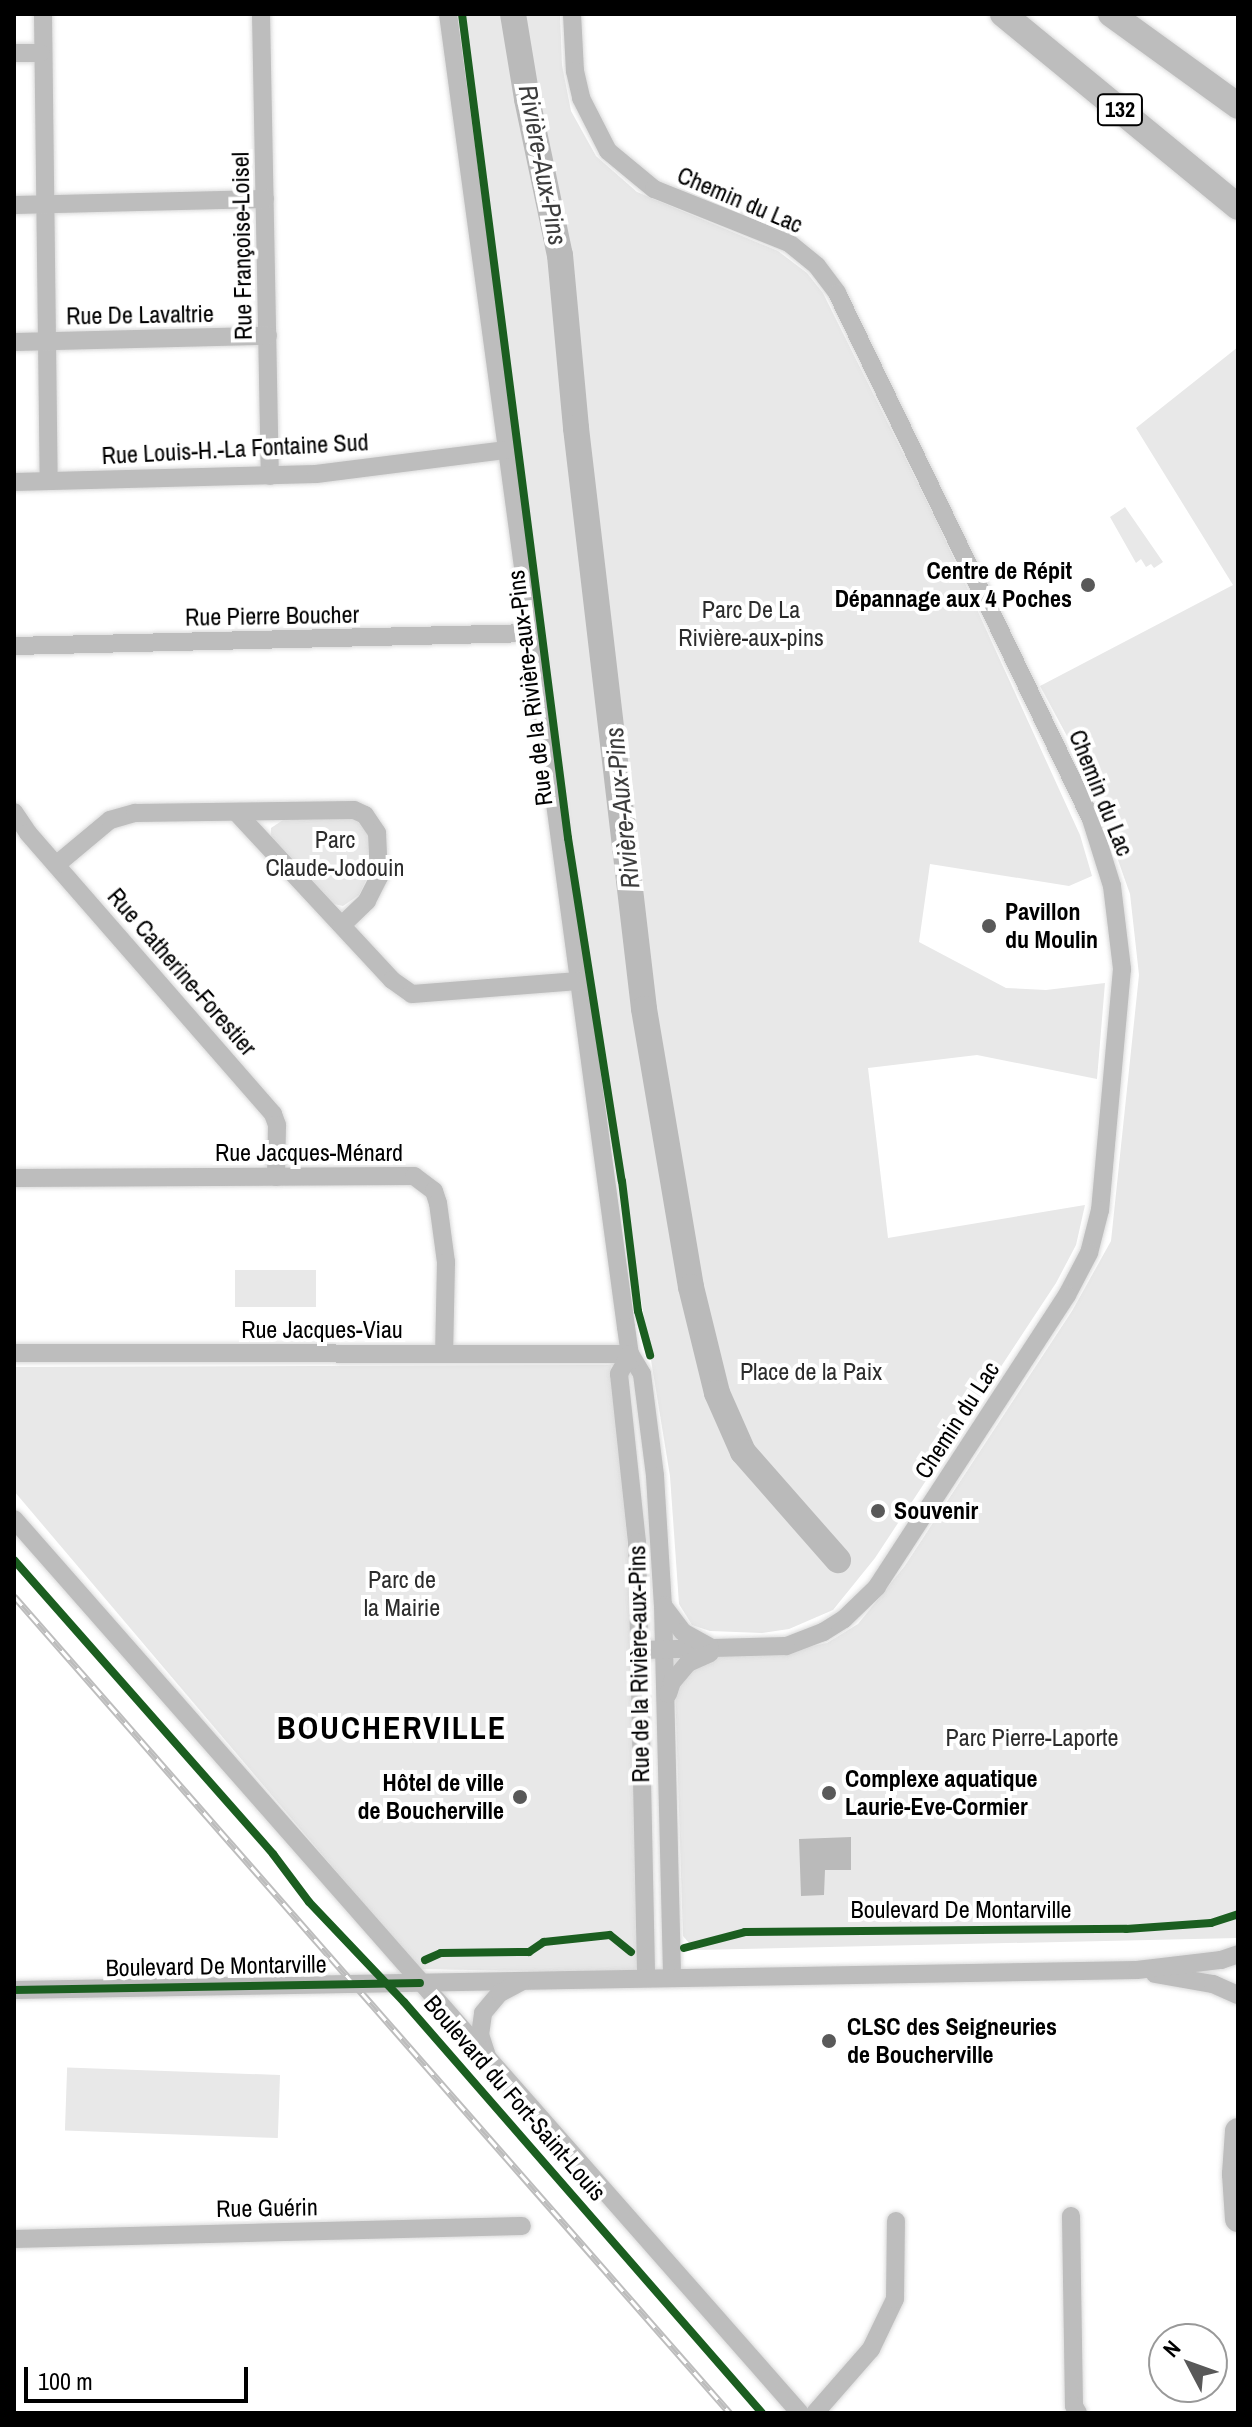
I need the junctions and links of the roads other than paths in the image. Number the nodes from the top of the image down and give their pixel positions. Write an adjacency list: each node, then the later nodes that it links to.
1 (43, 14): 8 (street)
2 (261, 14): 10 (street, Rue Françoise-Loisel)
3 (448, 14): 17 (street, Rue de la Rivière-aux-Pins)
4 (572, 14): 35 (street, Chemin du Lac)
5 (1003, 14): 13 (highway, 132)
6 (1111, 14): 9 (highway)
7 (14, 53): 8 (street)
8 (41, 53): 12 (street)
9 (1238, 106)
10 (265, 199): 12 (street); 14 (street, Rue Françoise-Loisel)
11 (14, 205): 12 (street)
12 (43, 205): 15 (street)
13 (1238, 207)
14 (268, 336): 15 (street, Rue De Lavaltrie); 18 (street, Rue Françoise-Loisel)
15 (48, 341): 16 (street, Rue De Lavaltrie); 19 (street)
16 (14, 342)
17 (506, 450): 18 (street, Rue Louis-H.-La Fontaine Sud); 21 (street, Rue de la Rivière-aux-Pins)
18 (270, 476): 19 (street, Rue Louis-H.-La Fontaine Sud)
19 (49, 481): 20 (street, Rue Louis-H.-La Fontaine Sud)
20 (14, 482)
21 (531, 633): 22 (street, Rue Pierre Boucher); 27 (street, Rue de la Rivière-aux-Pins)
22 (14, 646)
23 (14, 812): 25 (street, Rue Catherine-Forestier)
24 (237, 813): 25 (street); 26 (street); 26 (street)
25 (56, 865): 28 (street, Rue Catherine-Forestier)
26 (342, 925): 27 (street)
27 (578, 981): 32 (street, Rue de la Rivière-aux-Pins)
28 (276, 1177): 29 (street, Rue Jacques-Ménard); 31 (street, Rue Jacques-Ménard)
29 (14, 1178)
30 (14, 1353): 31 (street, Rue Jacques-Viau)
31 (444, 1354): 32 (street, Rue Jacques-Viau)
32 (630, 1354): 34 (street, Rue de la Rivière-aux-Pins); 36 (street, Rue de la Rivière-aux-Pins)
33 (14, 1519): 44 (street, Boulevard du Fort-Saint-Louis)
34 (663, 1605): 35 (street, Chemin du Lac); 37 (street, Rue de la Rivière-aux-Pins)
35 (721, 1649): 37 (street, Chemin du Lac); 38 (street, Chemin du Lac)
36 (641, 1650): 37 (street, Chemin du Lac); 41 (street, Rue de la Rivière-aux-Pins)
37 (664, 1650): 38 (street, Rue de la Rivière-aux-Pins)
38 (664, 1708): 42 (street, Rue de la Rivière-aux-Pins)
39 (1238, 1954): 40 (street, Boulevard De Montarville)
40 (1137, 1970): 42 (street, Boulevard De Montarville); 46 (street, Boulevard De Montarville)
41 (646, 1978): 42 (street, Boulevard De Montarville); 43 (street, Boulevard De Montarville)
42 (672, 1978)
43 (523, 1980): 44 (street, Boulevard De Montarville); 47 (street)
44 (420, 1983): 45 (street, Boulevard De Montarville); 47 (street, Boulevard du Fort-Saint-Louis)
45 (14, 1990)
46 (1238, 1995)
47 (490, 2063): 54 (street, Boulevard du Fort-Saint-Louis)
48 (1238, 2131): 50 (highway)
49 (1071, 2216): 56 (street)
50 (1238, 2219)
51 (896, 2221): 55 (street)
52 (522, 2226): 53 (street, Rue Guérin)
53 (14, 2239)
54 (800, 2413)
55 (815, 2413)
56 (1078, 2413)

